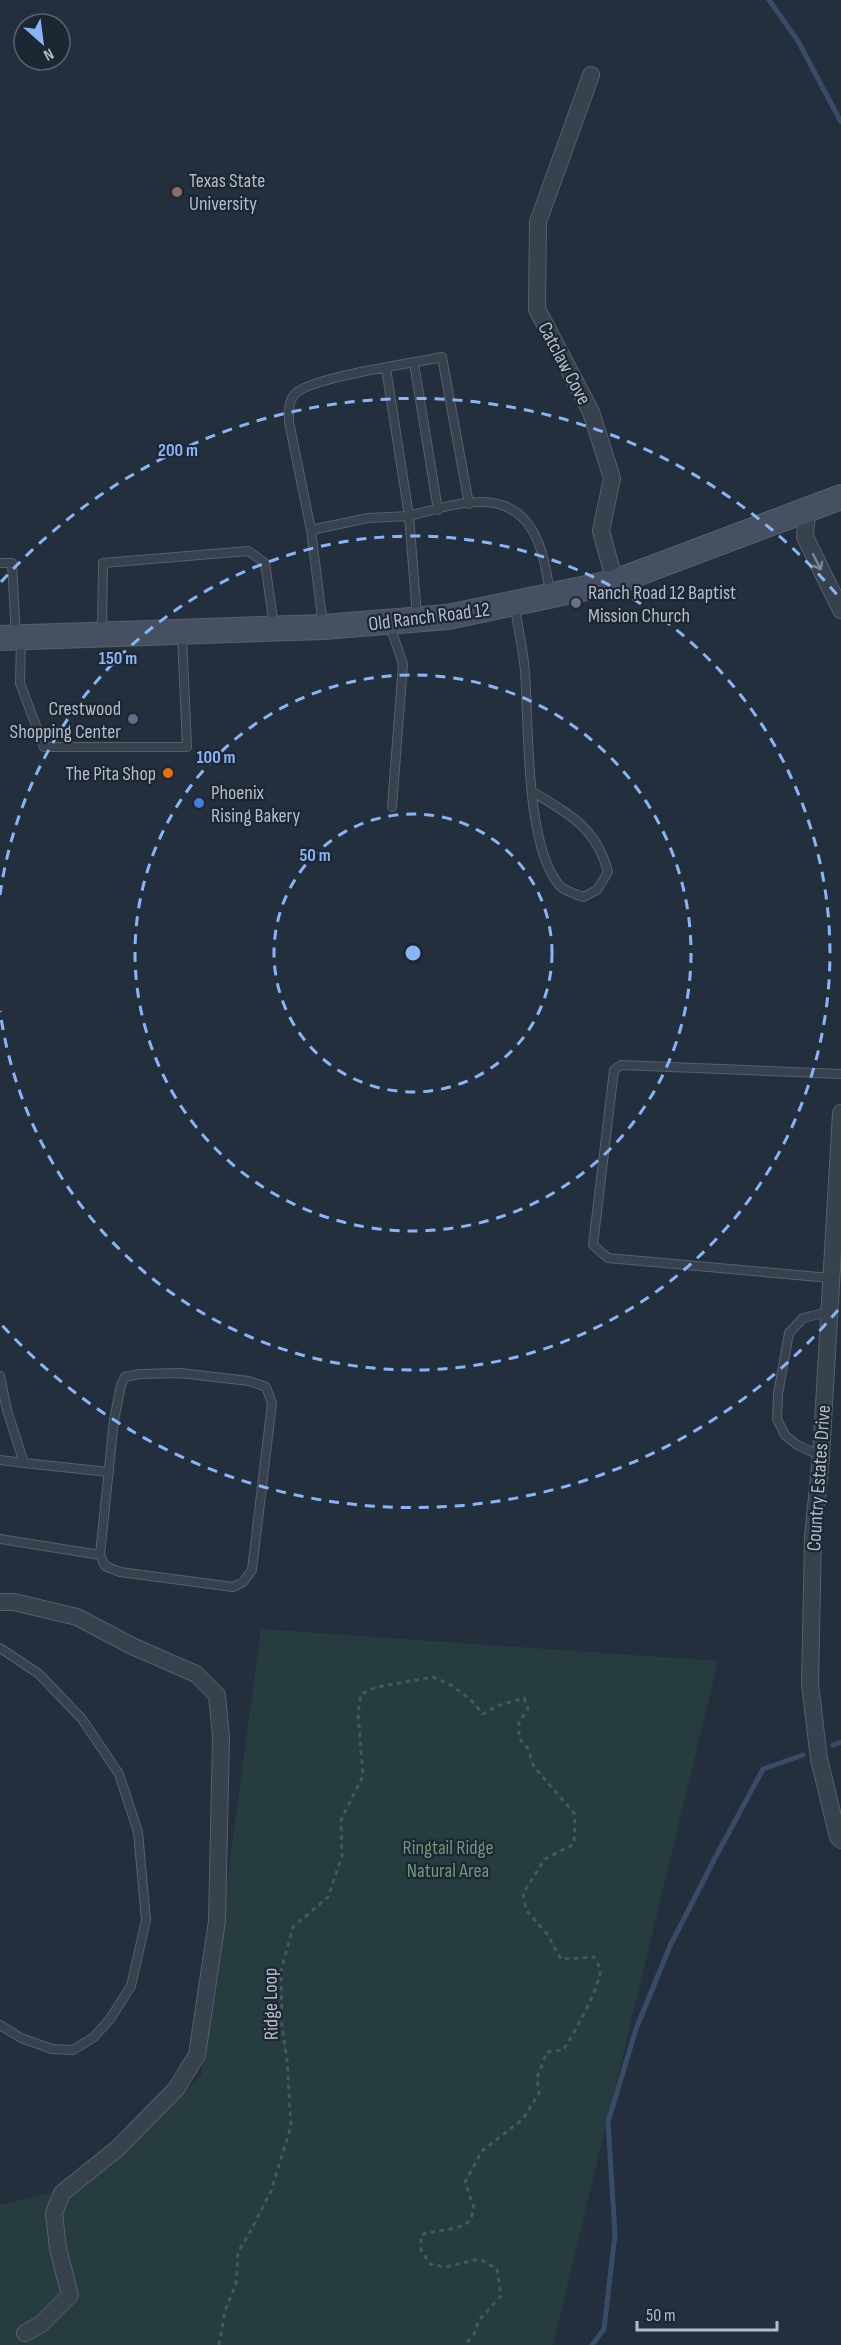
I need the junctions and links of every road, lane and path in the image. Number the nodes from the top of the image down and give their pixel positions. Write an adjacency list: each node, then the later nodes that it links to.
1 (591, 75): 11 (street, Catclaw Cove)
2 (414, 363): 3 (lane); 5 (lane); 6 (lane)
3 (386, 368): 8 (lane); 9 (lane)
4 (841, 497): 7 (main road, Old Ranch Road 12)
5 (469, 504): 6 (lane); 12 (lane)
6 (438, 510): 8 (lane)
7 (807, 511): 11 (main road, Old Ranch Road 12); 14 (street, one-way to 14)
8 (409, 516): 9 (lane); 15 (lane)
9 (311, 530): 17 (lane)
10 (0, 563): 21 (lane)
11 (615, 582): 12 (main road, Old Ranch Road 12)
12 (551, 596): 13 (main road, Old Ranch Road 12)
13 (514, 603): 15 (main road, Old Ranch Road 12); 22 (lane)
14 (841, 610)
15 (417, 620): 16 (main road, Old Ranch Road 12)
16 (389, 622): 17 (main road, Old Ranch Road 12); 23 (lane)
17 (323, 627): 18 (main road, Old Ranch Road 12)
18 (274, 629): 19 (main road, Old Ranch Road 12); 20 (lane)
19 (182, 633): 20 (main road, Old Ranch Road 12); 21 (lane)
20 (102, 636): 21 (main road, Old Ranch Road 12)
21 (12, 637)
22 (533, 792): 22 (lane)
23 (392, 807)
24 (841, 1074): 26 (lane)
25 (841, 1113): 26 (street, Country Estates Drive)
26 (830, 1278): 27 (street, Country Estates Drive)
27 (828, 1312): 29 (street, Country Estates Drive); 29 (lane)
28 (0, 1376): 31 (lane)
29 (821, 1456): 37 (street, Country Estates Drive)
30 (0, 1460): 31 (lane)
31 (24, 1463): 32 (lane)
32 (109, 1472): 34 (lane); 34 (lane)
33 (0, 1539): 34 (lane)
34 (100, 1555)
35 (0, 1602): 39 (street)
36 (0, 1648): 38 (lane)
37 (841, 1840)
38 (0, 2025)
39 (25, 2333)
40 (219, 2345): 41 (path, Ridge Loop)
41 (465, 2345)

